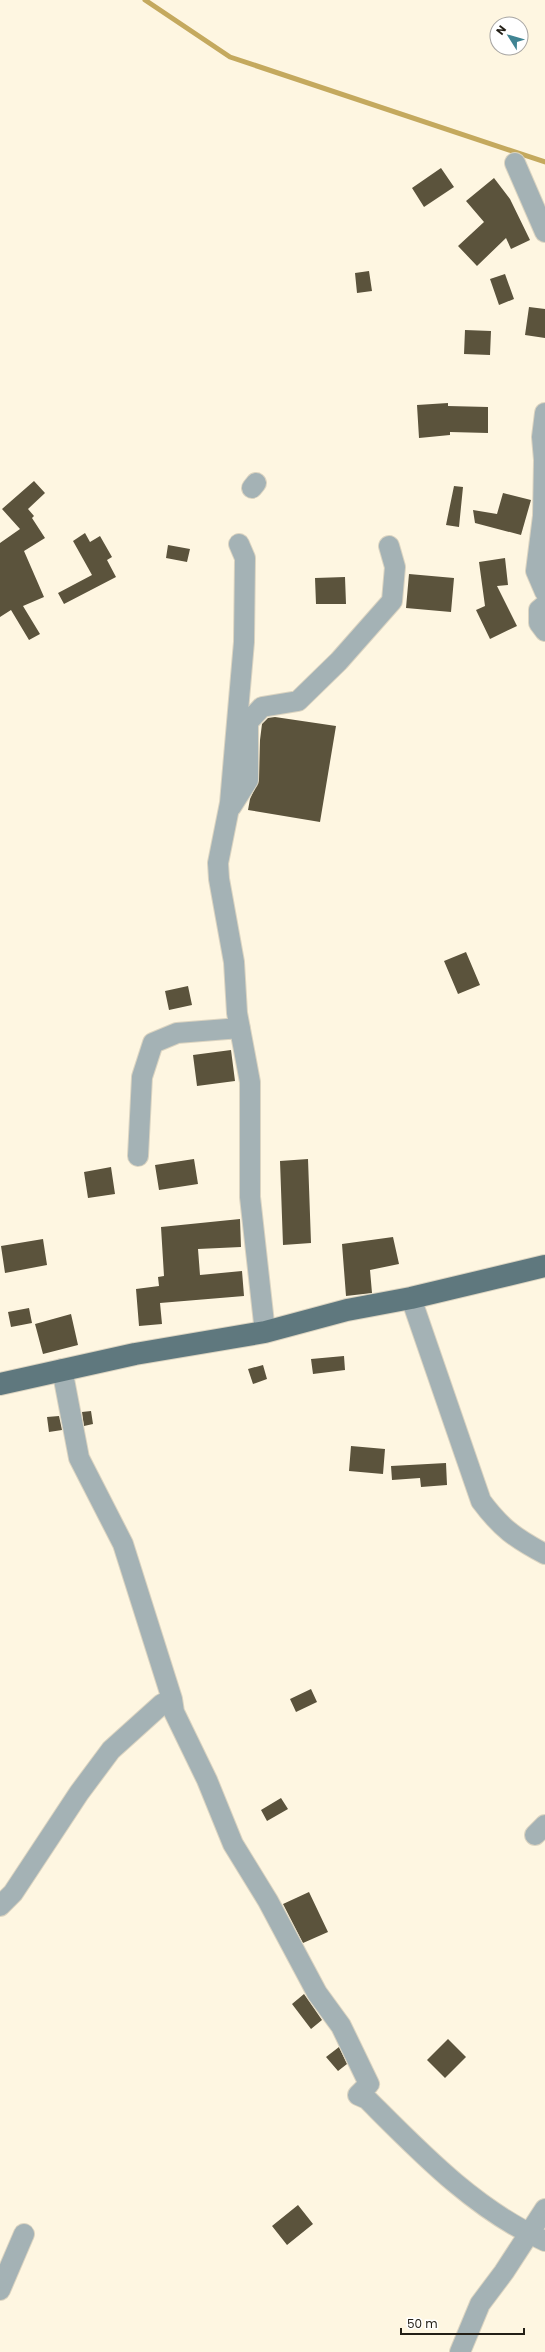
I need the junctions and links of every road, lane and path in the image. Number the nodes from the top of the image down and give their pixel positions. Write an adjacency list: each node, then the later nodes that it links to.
1 (515, 163): 2 (street)
2 (545, 232)
3 (545, 413): 6 (street)
4 (238, 544): 9 (street)
5 (389, 546): 9 (street)
6 (545, 592)
7 (545, 605): 8 (street)
8 (545, 630)
9 (228, 812): 10 (street)
10 (240, 1028): 11 (street); 14 (street)
11 (138, 1156)
12 (545, 1266): 13 (main road)
13 (411, 1298): 14 (main road); 17 (street)
14 (264, 1332): 15 (main road)
15 (62, 1369): 16 (main road); 18 (street)
16 (0, 1384)
17 (545, 1554)
18 (172, 1699): 19 (street); 22 (street)
19 (0, 1906)
20 (545, 2209): 22 (street)
21 (24, 2234): 23 (street)
22 (536, 2237): 24 (street)
23 (0, 2290)
24 (460, 2352)

